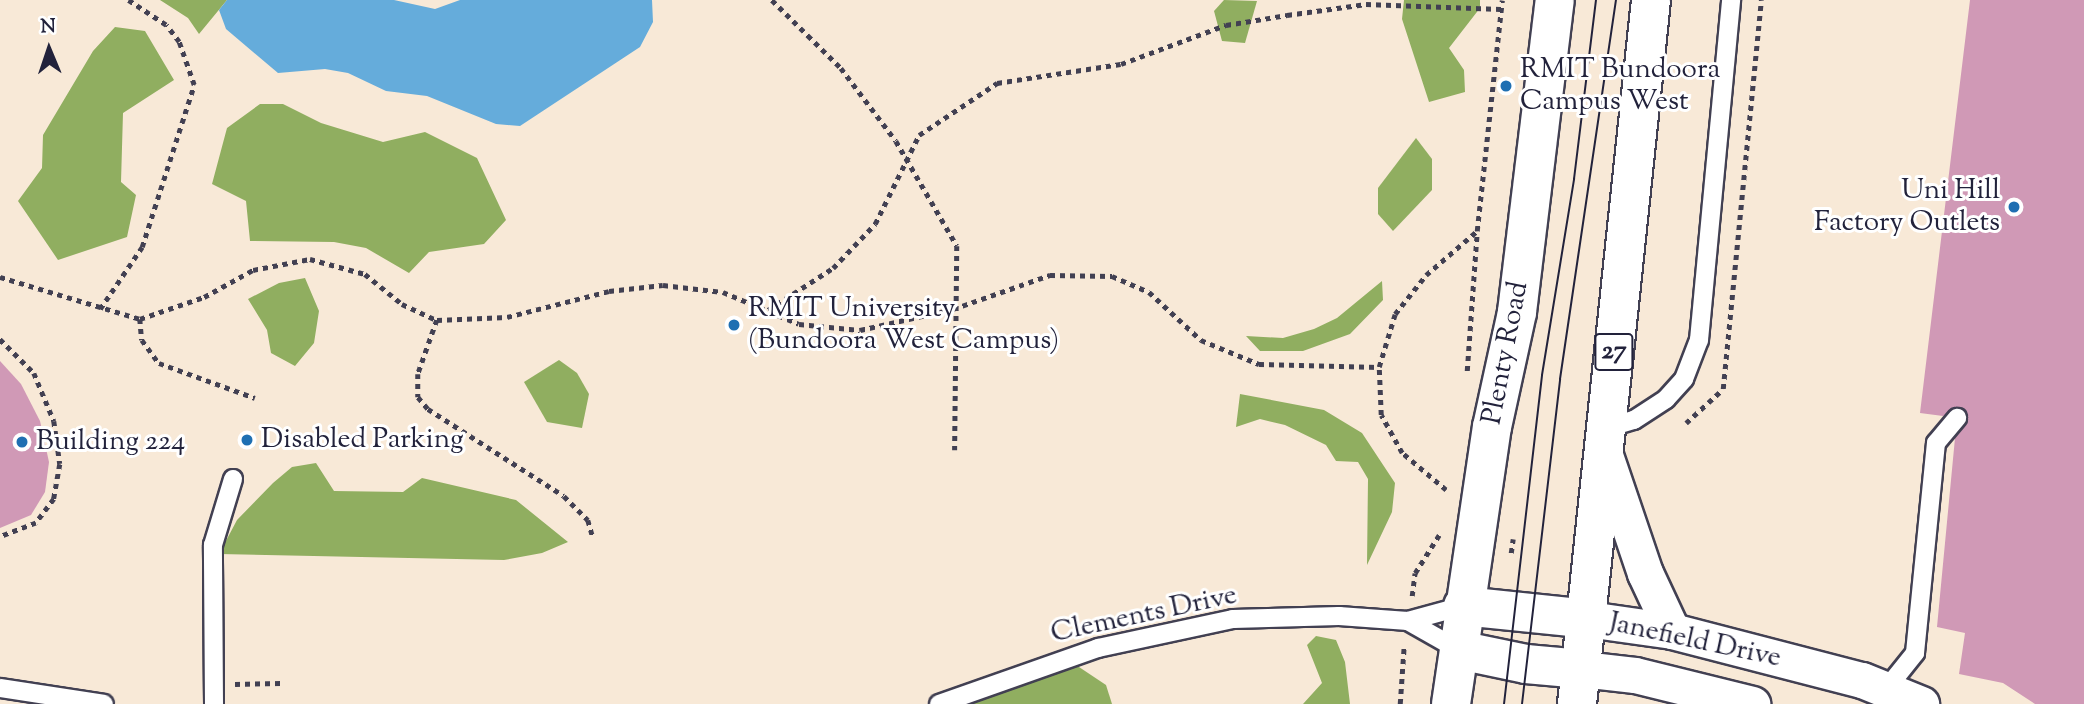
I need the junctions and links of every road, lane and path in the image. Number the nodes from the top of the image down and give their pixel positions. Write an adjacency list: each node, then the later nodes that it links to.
1 (128, 0): 12 (path)
2 (772, 0): 9 (path)
3 (1502, 0): 8 (path)
4 (1555, 0): 32 (highway, Plenty Road)
5 (1651, 0): 23 (highway, 27)
6 (1731, 0): 23 (lane)
7 (1761, 0): 22 (path)
8 (1501, 9): 9 (path); 10 (path)
9 (908, 160): 13 (path); 14 (path)
10 (1477, 231): 18 (path); 19 (path)
11 (0, 277): 12 (path)
12 (100, 309): 15 (path)
13 (953, 309): 14 (path); 18 (path); 24 (path)
14 (768, 311): 16 (path)
15 (140, 319): 16 (path); 20 (path)
16 (437, 320): 31 (path)
17 (0, 340): 30 (path)
18 (1379, 367): 27 (path)
19 (1466, 377)
20 (256, 398)
21 (1957, 418): 41 (lane)
22 (1686, 423)
23 (1606, 441): 33 (highway, 27); 35 (street)
24 (955, 450)
25 (1449, 478): 27 (path)
26 (233, 479): 38 (lane)
27 (1446, 490): 28 (path)
28 (1444, 502)
29 (1440, 526): 34 (path)
30 (0, 537)
31 (593, 538)
32 (1462, 606): 33 (highway, Janefield Drive); 34 (lane, Clements Drive); 36 (highway, Plenty Road)
33 (1588, 619): 35 (street, Janefield Drive); 39 (highway, 27)
34 (1408, 621): 36 (lane, Clements Drive); 45 (lane, Clements Drive); 46 (path)
35 (1672, 631): 41 (street, Janefield Drive)
36 (1459, 650): 39 (highway, Janefield Drive); 47 (highway, Plenty Road)
37 (281, 683): 38 (path)
38 (214, 684): 44 (lane)
39 (1580, 686): 42 (street, Janefield Drive)
40 (0, 688): 43 (lane)
41 (1887, 688): 48 (street, Janefield Drive)
42 (1728, 702)
43 (104, 704)
44 (214, 704)
45 (939, 704)
46 (1400, 704)
47 (1451, 704)
48 (1922, 704)

